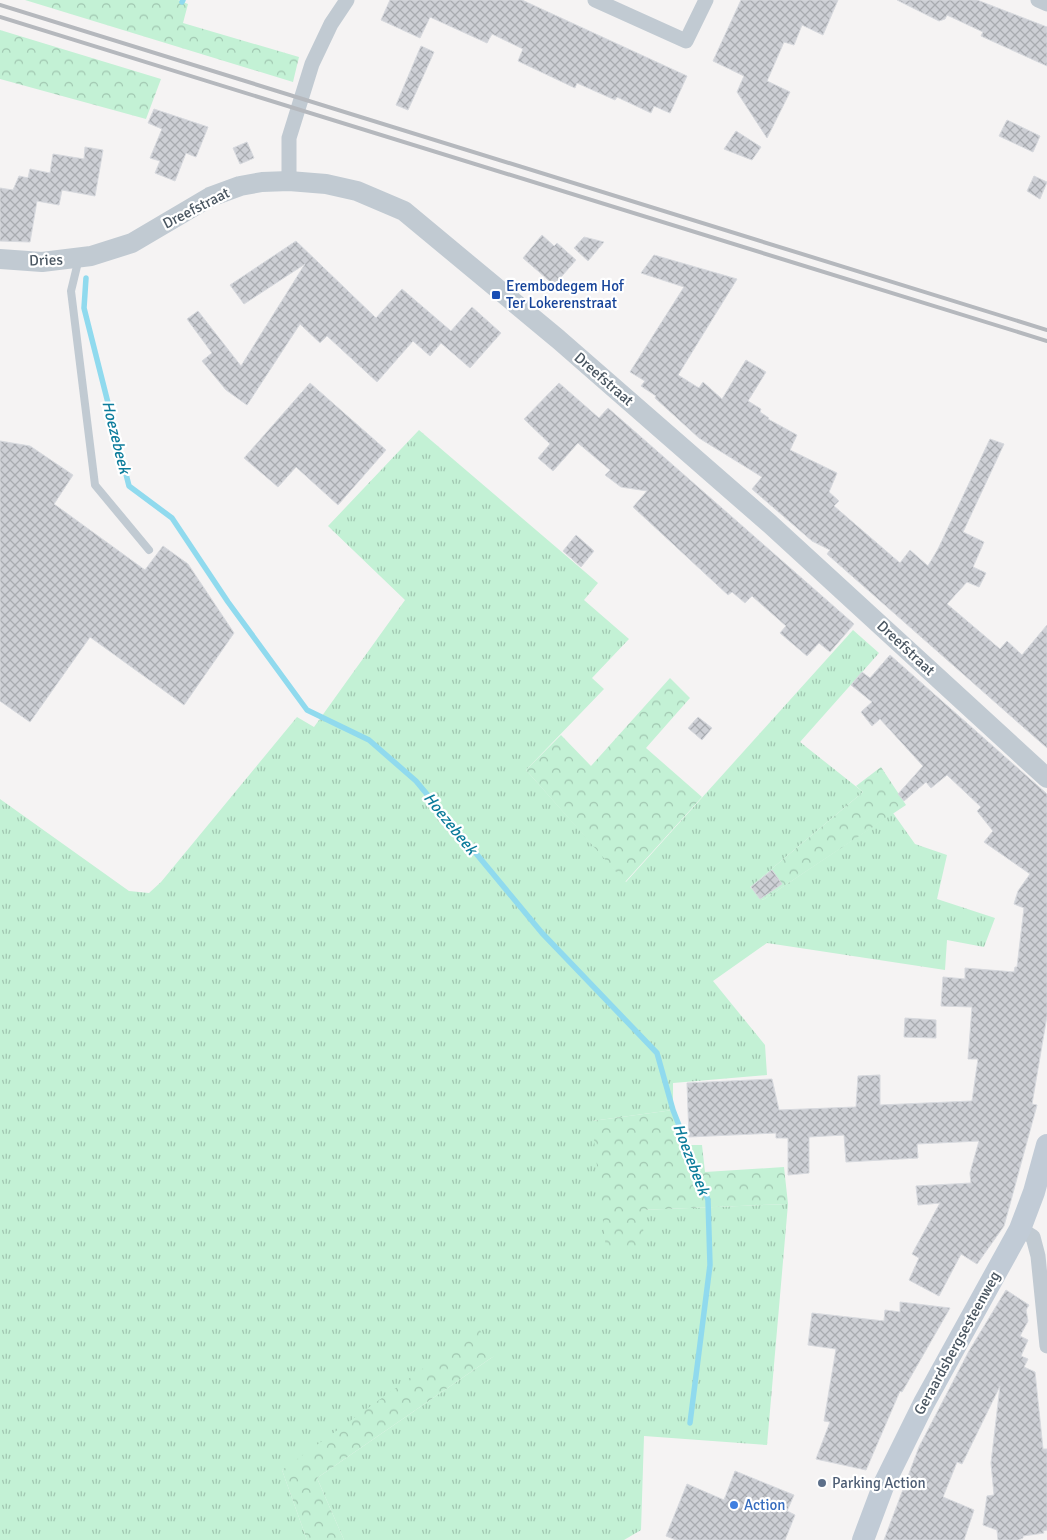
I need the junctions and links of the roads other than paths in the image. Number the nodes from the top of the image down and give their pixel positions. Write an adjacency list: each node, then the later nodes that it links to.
1 (347, 0): 6 (street)
2 (595, 0): 3 (street)
3 (706, 0)
4 (1038, 0): 5 (street)
5 (1047, 4)
6 (289, 181): 7 (street, Dreefstraat); 10 (street, Dreefstraat)
7 (85, 257): 8 (street, Dries); 9 (lane)
8 (0, 259)
9 (149, 550)
10 (1047, 778)
11 (1047, 1145): 12 (main road, Geraardsbergsesteenweg)
12 (1020, 1229): 13 (street); 14 (main road, Geraardsbergsesteenweg)
13 (1047, 1346)
14 (863, 1540)

